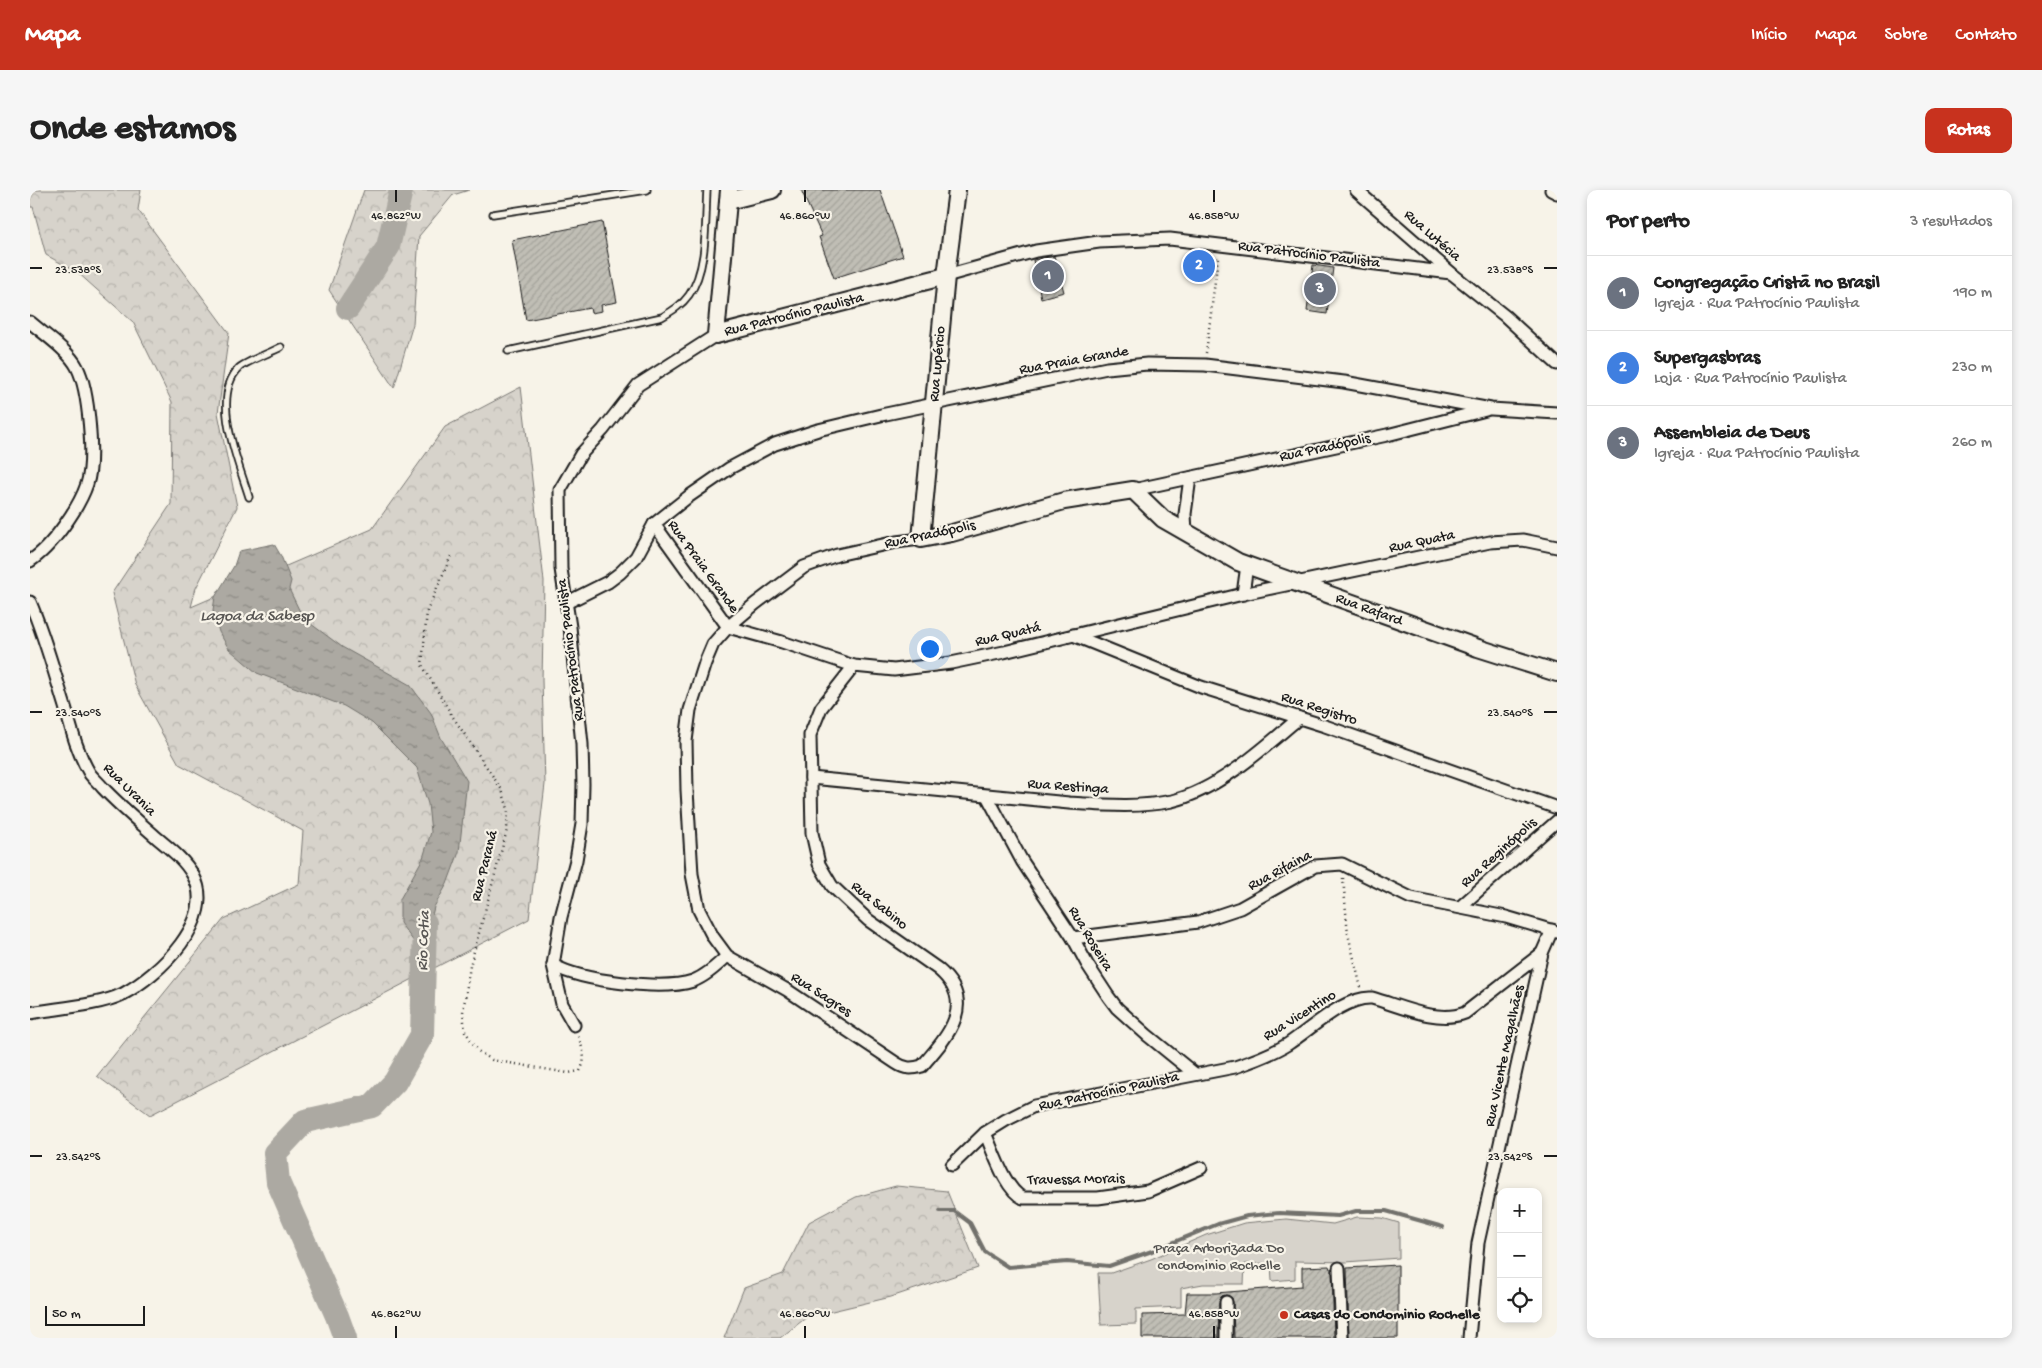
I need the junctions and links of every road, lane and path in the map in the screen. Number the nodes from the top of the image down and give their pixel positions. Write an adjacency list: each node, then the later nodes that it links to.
1 (647, 190): 9 (lane)
2 (707, 190): 16 (lane)
3 (772, 190): 8 (street)
4 (957, 190): 12 (street, Rua Lupércio)
5 (1356, 190): 11 (street, Rua Lutécia)
6 (1551, 190): 7 (street)
7 (1557, 193)
8 (729, 196): 14 (street)
9 (493, 214)
10 (1219, 244): 11 (street, Rua Patrocínio Paulista); 12 (street, Rua Patrocínio Paulista); 17 (path)
11 (1452, 273): 18 (street, Rua Lutécia)
12 (946, 276): 14 (street, Rua Patrocínio Paulista); 19 (street, Rua Lupércio)
13 (30, 322): 30 (street)
14 (716, 335): 35 (street, Rua Patrocínio Paulista)
15 (281, 347): 24 (lane)
16 (508, 350)
17 (1205, 364): 19 (street, Rua Praia Grande); 20 (street, Rua Praia Grande)
18 (1557, 364)
19 (934, 405): 25 (street, Rua Praia Grande); 27 (street, Rua Lupércio)
20 (1490, 409): 21 (street, Rua Praia Grande); 22 (street, Rua Pradópolis)
21 (1557, 413)
22 (1190, 478): 23 (street, Rua Pradópolis); 26 (street)
23 (1133, 490): 26 (street, Rua Rafard); 27 (street, Rua Pradópolis)
24 (249, 497)
25 (654, 524): 35 (street, Rua Praia Grande); 36 (street, Rua Praia Grande)
26 (1186, 533): 31 (street, Rua Rafard)
27 (921, 539): 36 (street, Rua Pradópolis)
28 (1557, 547): 32 (street, Rua Quata)
29 (451, 556): 54 (path, Rua Paraná)
30 (30, 561)
31 (1247, 566): 32 (street, Rua Rafard); 33 (street)
32 (1295, 583): 33 (street, Rua Quatá); 39 (street, Rua Rafard)
33 (1242, 594): 37 (street, Rua Quatá)
34 (30, 602): 53 (street, Rua Urania)
35 (566, 603): 51 (street, Rua Patrocínio Paulista)
36 (728, 627): 38 (street, Rua Quatá); 50 (street, Rua Pradópolis)
37 (1073, 635): 38 (street, Rua Quatá); 40 (street, Rua Registro)
38 (854, 666): 41 (street, Rua Sabino)
39 (1557, 673)
40 (1298, 718): 42 (street, Rua Restinga); 43 (street, Rua Registro)
41 (811, 778): 42 (street, Rua Restinga); 55 (street, Rua Sabino)
42 (987, 796): 48 (street, Rua Roseira)
43 (1557, 808)
44 (1557, 821): 46 (street, Rua Reginópolis)
45 (1342, 864): 46 (street); 48 (street, Rua Rifaina); 52 (path)
46 (1460, 907): 47 (street)
47 (1555, 931): 49 (street, Rua Vicente Magalhães)
48 (1073, 938): 56 (street, Rua Roseira)
49 (1542, 953): 52 (street); 64 (street, Rua Vicente Magalhães)
50 (727, 956): 51 (street); 55 (street, Rua Sagres)
51 (553, 965): 54 (street)
52 (1364, 997): 56 (street, Rua Vicentino)
53 (30, 1012)
54 (574, 1025)
55 (896, 1063)
56 (1195, 1074): 57 (street, Rua Patrocínio Paulista)
57 (985, 1132): 58 (street, Rua Patrocínio Paulista); 59 (street, Travessa Morais)
58 (952, 1165)
59 (1201, 1168)
60 (1339, 1268): 63 (street)
61 (1226, 1302): 62 (street)
62 (1226, 1338)
63 (1342, 1338)
64 (1469, 1338)

